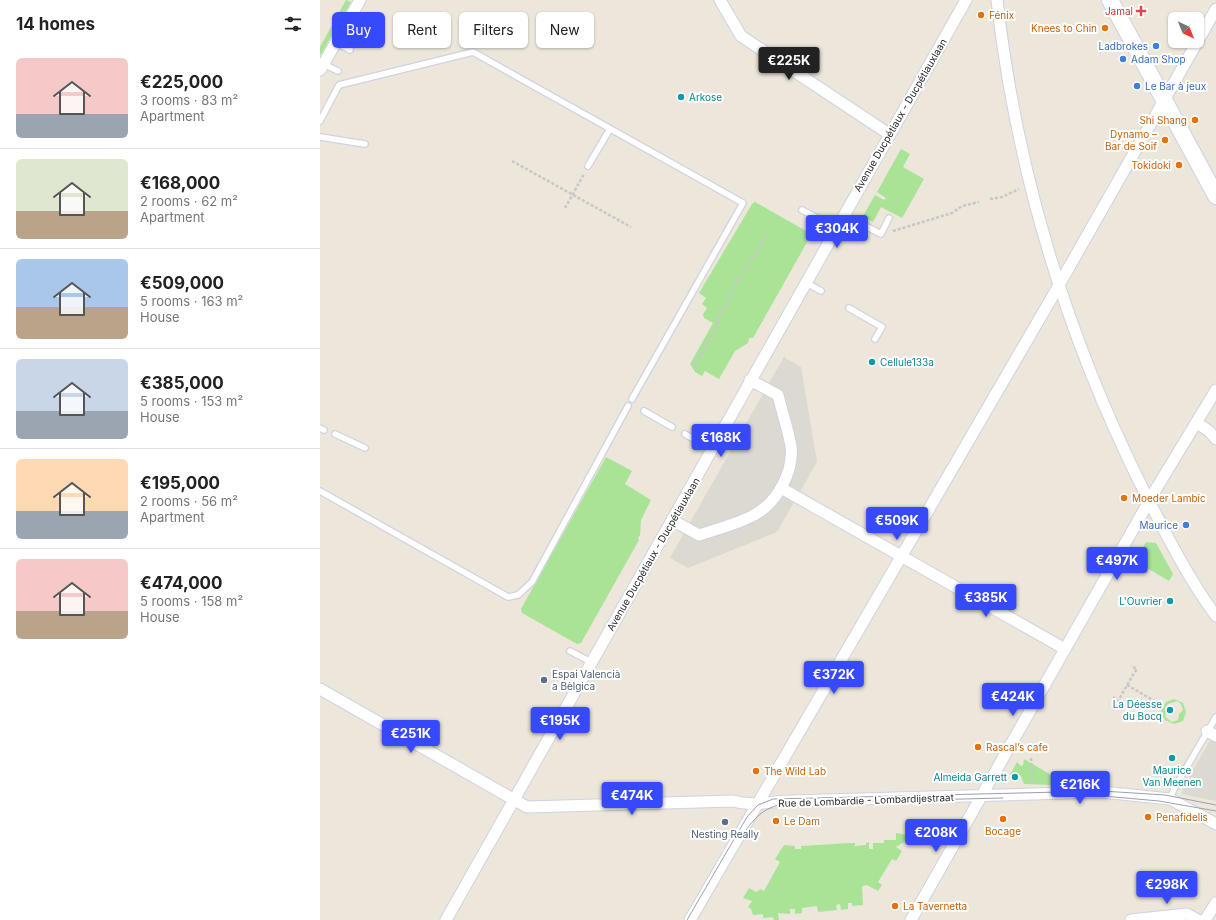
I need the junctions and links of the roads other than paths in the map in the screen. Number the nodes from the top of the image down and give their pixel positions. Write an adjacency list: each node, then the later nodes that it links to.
1 (360, 0): 7 (street)
2 (720, 0): 16 (street)
3 (966, 0): 16 (street, Avenue Ducpétiaux - Ducpétiauxlaan)
4 (997, 0): 26 (street)
5 (1110, 0): 13 (main road)
6 (1216, 9): 13 (street)
7 (353, 12)
8 (332, 48): 11 (street)
9 (346, 48): 10 (lane)
10 (350, 50)
11 (322, 67): 12 (lane)
12 (338, 71)
13 (1165, 100): 20 (main road); 26 (street)
14 (320, 121): 15 (lane)
15 (610, 129): 19 (lane); 32 (lane)
16 (889, 134): 22 (street, Avenue Ducpétiaux - Ducpétiauxlaan)
17 (320, 137): 18 (lane)
18 (365, 144)
19 (588, 166)
20 (1216, 196)
21 (802, 210): 24 (lane)
22 (844, 215): 23 (lane); 24 (street, Avenue Ducpétiaux - Ducpétiauxlaan)
23 (889, 218)
24 (836, 228): 25 (street, Avenue Ducpétiaux - Ducpétiauxlaan)
25 (805, 282): 27 (lane); 30 (street, Avenue Ducpétiaux - Ducpétiauxlaan)
26 (1059, 284): 44 (street); 46 (street)
27 (821, 291)
28 (849, 308): 29 (lane)
29 (875, 339)
30 (750, 380): 41 (street, Avenue Ducpétiaux - Ducpétiauxlaan); 42 (street)
31 (1216, 390): 35 (street)
32 (632, 399)
33 (628, 406): 43 (lane)
34 (644, 411): 36 (lane)
35 (1197, 424): 39 (street); 44 (street)
36 (672, 427)
37 (335, 434): 40 (lane)
38 (685, 434): 41 (lane)
39 (1216, 440)
40 (365, 448)
41 (712, 450): 45 (street, Avenue Ducpétiaux - Ducpétiauxlaan)
42 (782, 488): 45 (street); 46 (street)
43 (320, 491)
44 (1150, 501): 47 (street); 48 (street)
45 (672, 520): 50 (street, Avenue Ducpétiaux - Ducpétiauxlaan)
46 (900, 556): 48 (street); 57 (street)
47 (1216, 616)
48 (1065, 649): 54 (street)
49 (570, 651): 50 (lane)
50 (591, 662): 55 (street, Avenue Ducpétiaux - Ducpétiauxlaan)
51 (320, 689): 55 (street, Rue de Lombardie - Lombardijestraat)
52 (1216, 717): 53 (lane)
53 (1212, 734): 56 (lane)
54 (981, 796): 56 (street, Rue de Lombardie - Lombardijestraat); 57 (street, Rue de Lombardie - Lombardijestraat); 62 (street)
55 (514, 800): 57 (street, Rue de Lombardie - Lombardijestraat); 60 (street, Avenue Ducpétiaux - Ducpétiauxlaan)
56 (1170, 800): 58 (street)
57 (758, 805): 61 (street)
58 (1216, 824)
59 (1216, 903): 65 (street)
60 (446, 920)
61 (690, 920)
62 (911, 920)
63 (1131, 920): 64 (street)
64 (1198, 920)
65 (1205, 920)

